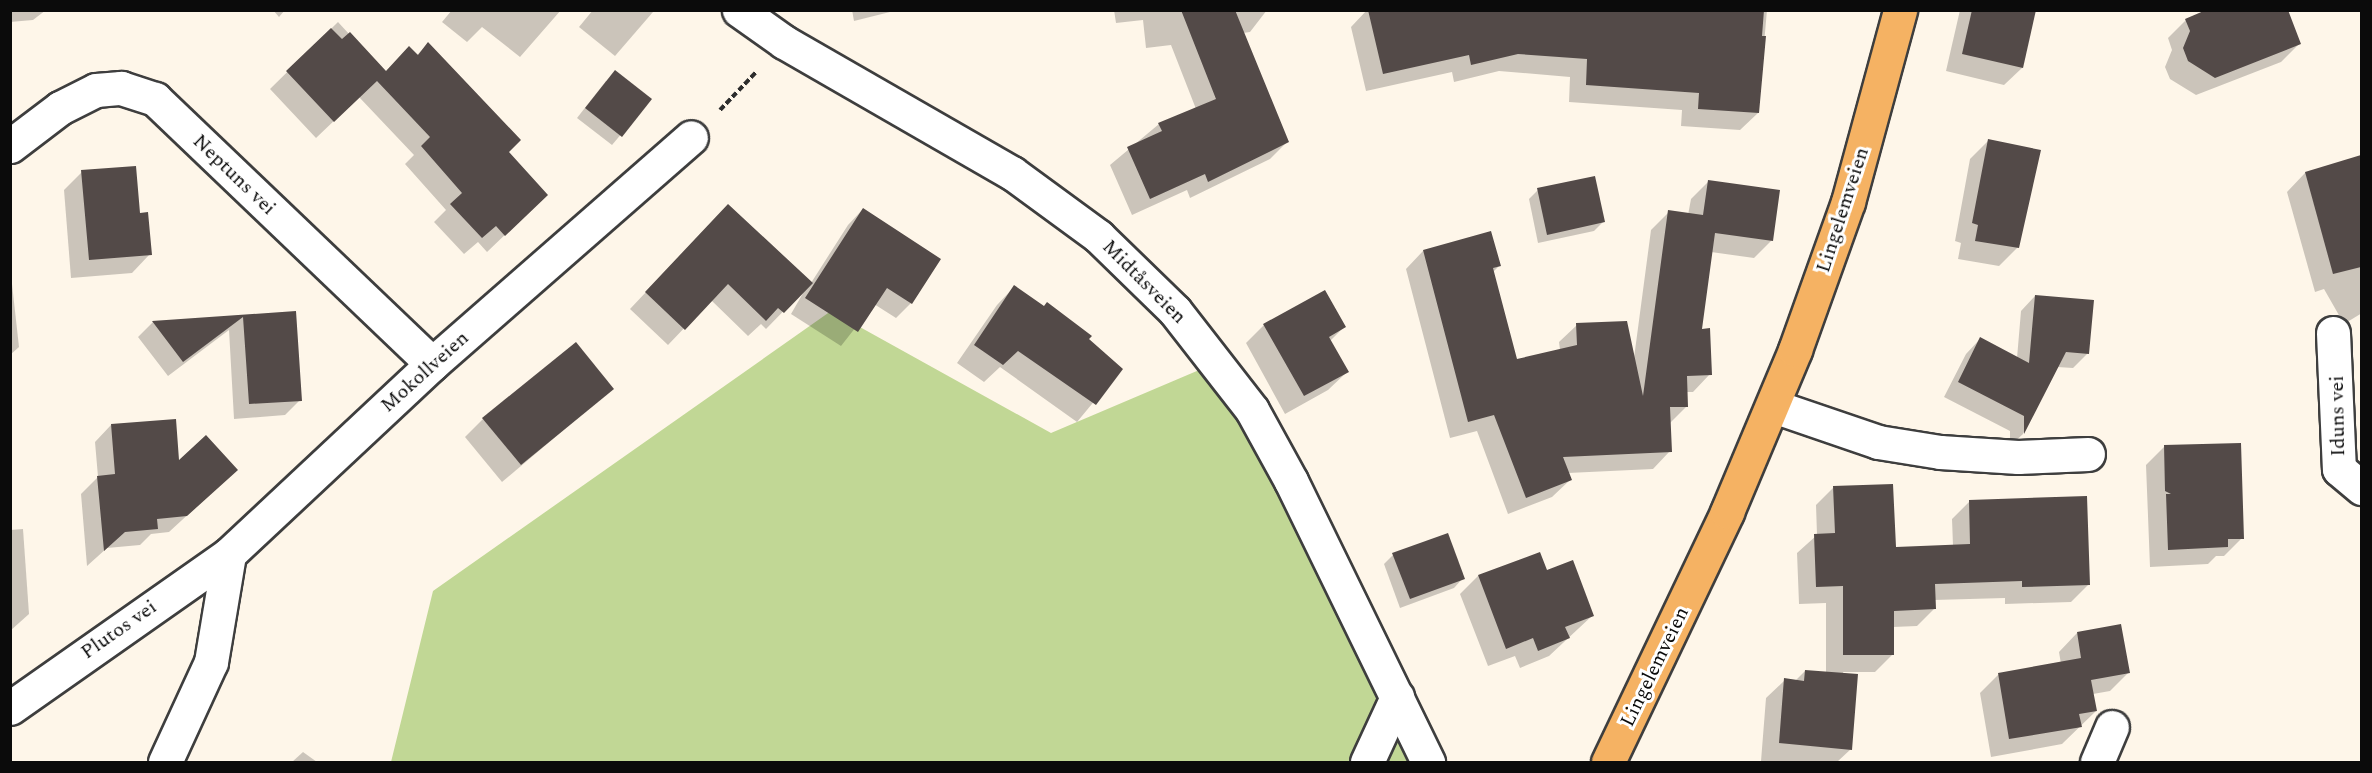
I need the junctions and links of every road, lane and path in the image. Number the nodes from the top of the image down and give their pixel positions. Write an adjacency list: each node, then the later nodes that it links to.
1 (739, 10): 3 (street, Midtåsveien)
2 (1900, 10): 8 (main road, Lingelemveien)
3 (784, 42): 4 (path); 12 (street, Midtåsveien)
4 (691, 137): 7 (street, Mokollveien)
5 (10, 146): 7 (street, Neptuns vei)
6 (2333, 333): 10 (street, Iduns vei)
7 (432, 364): 11 (street, Mokollveien)
8 (1773, 406): 9 (street); 18 (main road, Lingelemveien)
9 (2088, 454)
10 (2361, 488)
11 (229, 554): 13 (street, Plutos vei); 15 (street)
12 (1397, 697): 16 (street); 17 (street, Midtåsveien)
13 (10, 708)
14 (2112, 727): 19 (street)
15 (165, 762)
16 (1367, 762)
17 (1428, 762)
18 (1608, 762)
19 (2097, 762)

